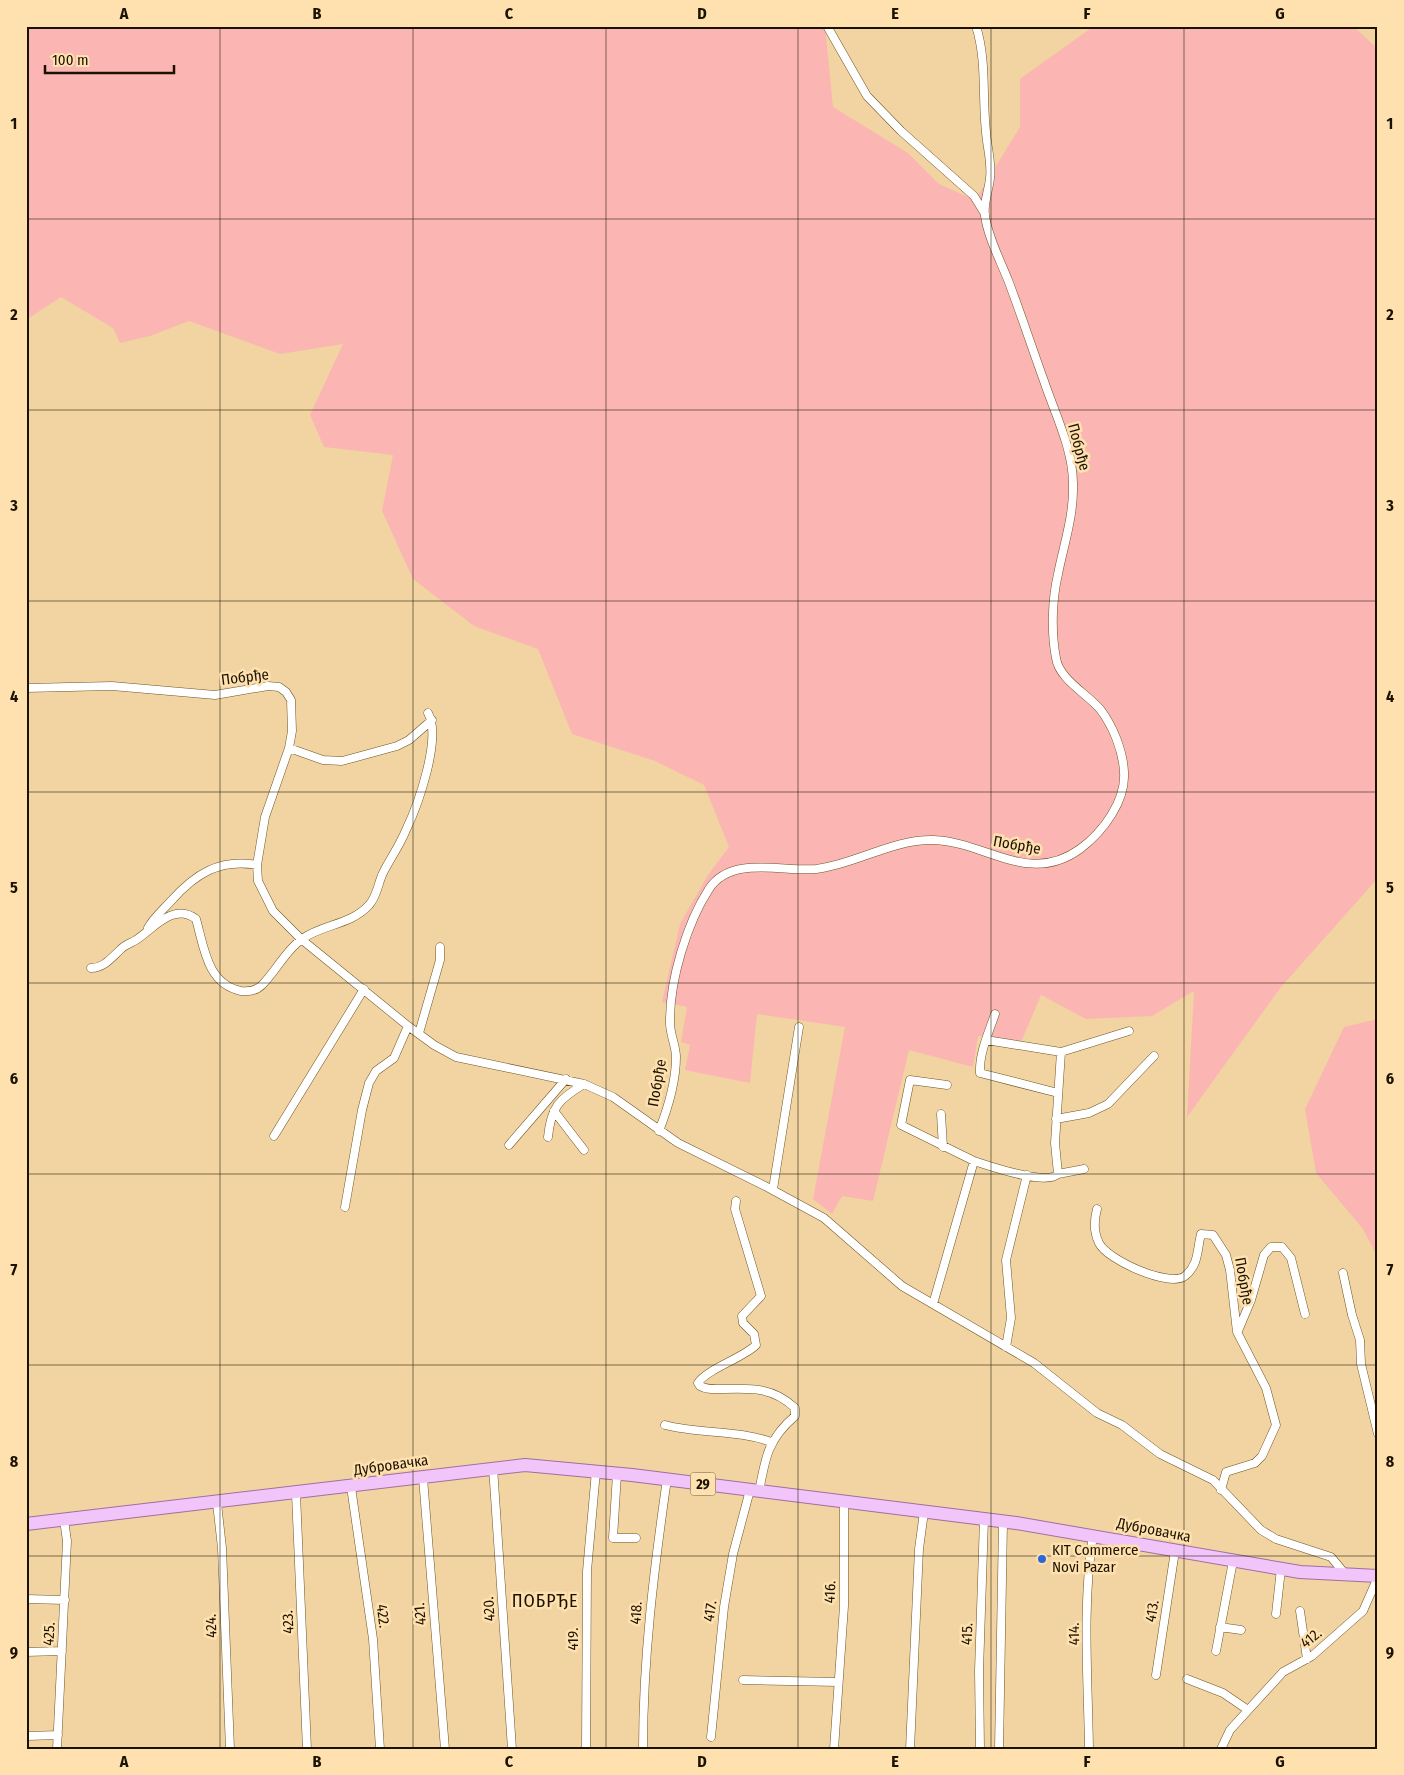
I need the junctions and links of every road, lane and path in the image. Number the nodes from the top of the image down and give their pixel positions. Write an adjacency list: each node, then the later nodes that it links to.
1 (826, 26): 3 (street, Побрђе)
2 (976, 26): 3 (street)
3 (985, 214): 27 (street, Побрђе)
4 (26, 688): 5 (street, Побрђе)
5 (288, 748): 6 (street, Побрђе); 8 (street)
6 (257, 865): 7 (street); 8 (street, Побрђе)
7 (148, 928): 8 (street); 10 (street)
8 (301, 939): 11 (street, Побрђе)
9 (440, 947): 16 (street)
10 (91, 968)
11 (364, 989): 13 (street, Побрђе); 28 (street)
12 (996, 1014): 17 (street)
13 (408, 1026): 16 (street, Побрђе); 39 (street)
14 (799, 1027): 37 (street)
15 (1129, 1031): 18 (street)
16 (419, 1033): 20 (street, Побрђе)
17 (986, 1040): 18 (street); 23 (street)
18 (1060, 1052): 23 (street)
19 (1154, 1056): 26 (street)
20 (566, 1079): 21 (street, Побрђе); 30 (street)
21 (584, 1084): 24 (street); 27 (street, Побрђе)
22 (947, 1085): 31 (street)
23 (1058, 1093): 26 (street)
24 (554, 1111): 29 (street); 32 (street)
25 (941, 1114): 31 (street)
26 (1056, 1119): 35 (street)
27 (659, 1131): 37 (street, Побрђе)
28 (274, 1136)
29 (548, 1137)
30 (509, 1145)
31 (943, 1147): 33 (street)
32 (584, 1150)
33 (974, 1161): 36 (street); 42 (street)
34 (1084, 1169): 35 (street)
35 (1058, 1174): 36 (street)
36 (1027, 1175): 45 (street)
37 (773, 1190): 42 (street, Побрђе)
38 (736, 1201): 48 (street)
39 (345, 1207)
40 (1097, 1209): 44 (street, Побрђе)
41 (1343, 1273): 47 (street)
42 (933, 1304): 45 (street, Побрђе)
43 (1305, 1314): 44 (street)
44 (1237, 1332): 55 (street, Побрђе)
45 (1006, 1347): 55 (street, Побрђе)
46 (665, 1425): 48 (street)
47 (1378, 1433)
48 (771, 1442): 56 (street)
49 (493, 1467): 50 (main road, Дубровачка / 29); 52 (main road, Дубровачка / 29); 95 (street, 420.)
50 (596, 1471): 51 (main road, Дубровачка / 29); 96 (street, 419.)
51 (617, 1474): 53 (main road, Дубровачка / 29); 66 (street)
52 (423, 1478): 54 (main road, Дубровачка / 29); 94 (street, 421.)
53 (667, 1480): 56 (main road, Дубровачка / 29); 97 (street, 418.)
54 (351, 1487): 57 (main road, Дубровачка / 29); 93 (street, 422.)
55 (1221, 1490): 70 (street, Побрђе)
56 (755, 1491): 58 (main road, Дубровачка / 29); 89 (street, 417.)
57 (296, 1494): 59 (main road, Дубровачка / 29); 92 (street, 423.)
58 (844, 1502): 60 (main road, Дубровачка / 29); 85 (street, 416.)
59 (217, 1503): 61 (main road, Дубровачка / 29); 91 (street, 424.)
60 (924, 1512): 62 (main road, Дубровачка / 29); 99 (street)
61 (64, 1520): 64 (main road, Дубровачка / 29); 73 (street, 425.)
62 (984, 1520): 63 (main road, Дубровачка / 29); 100 (street, 415.)
63 (1002, 1522): 65 (main road, Дубровачка / 29); 101 (street)
64 (26, 1524)
65 (1093, 1535): 67 (main road, Дубровачка / 29); 102 (street, 414.)
66 (636, 1538)
67 (1175, 1551): 68 (main road, Дубровачка / 29); 82 (street, 413.)
68 (1233, 1561): 69 (main road, Дубровачка / 29); 76 (street)
69 (1281, 1569): 70 (main road, Дубровачка / 29); 75 (street)
70 (1346, 1575): 71 (main road, Дубровачка / 29)
71 (1378, 1576): 81 (street, 412.)
72 (26, 1600): 73 (street)
73 (65, 1600): 78 (street, 425.)
74 (1300, 1611): 81 (street)
75 (1276, 1614)
76 (1220, 1627): 77 (street); 79 (street)
77 (1241, 1630)
78 (62, 1651): 80 (street); 87 (street, 425.)
79 (1216, 1651)
80 (26, 1652)
81 (1307, 1659): 86 (street, 412.)
82 (1156, 1676)
83 (1187, 1679): 86 (street)
84 (743, 1680): 85 (street)
85 (838, 1682): 98 (street, 416.)
86 (1248, 1710): 103 (street, 412.)
87 (58, 1735): 88 (street); 90 (street, 425.)
88 (28, 1736)
89 (711, 1738)
90 (57, 1749)
91 (230, 1749)
92 (307, 1749)
93 (380, 1749)
94 (445, 1749)
95 (512, 1749)
96 (586, 1749)
97 (642, 1749)
98 (834, 1749)
99 (910, 1749)
100 (980, 1749)
101 (999, 1749)
102 (1088, 1749)
103 (1221, 1749)

